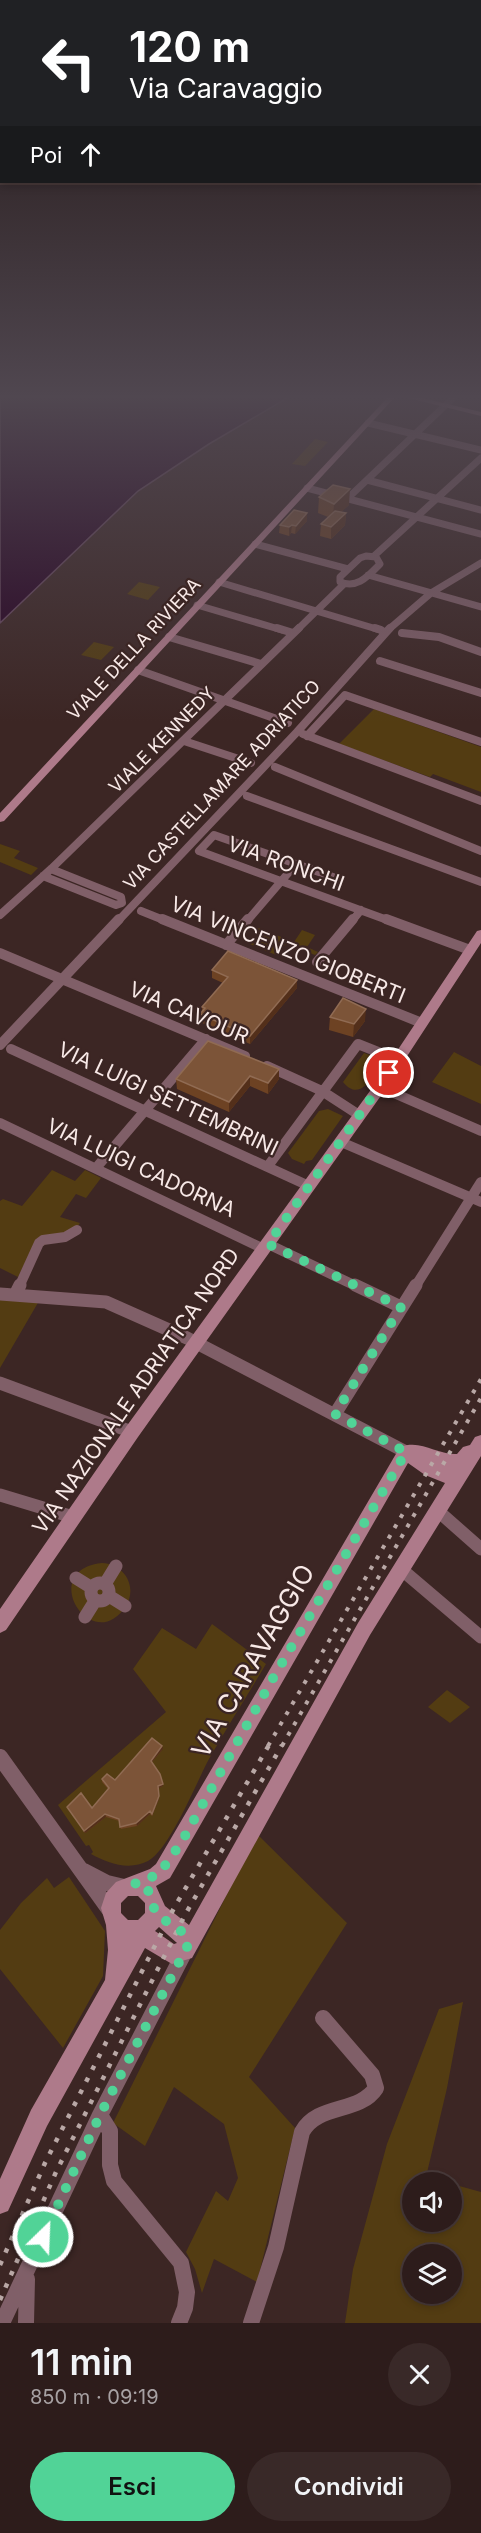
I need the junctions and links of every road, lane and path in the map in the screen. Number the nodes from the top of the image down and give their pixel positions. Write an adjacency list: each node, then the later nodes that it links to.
1 (291, 505): 8 (street, VIALE DELLA RIVIERA)
2 (374, 505): 6 (street)
3 (431, 505): 6 (street)
4 (463, 505): 5 (street)
5 (481, 510)
6 (418, 518): 7 (street); 9 (street)
7 (481, 534)
8 (255, 544): 11 (street); 13 (street, VIALE DELLA RIVIERA)
9 (374, 556): 11 (street); 12 (street)
10 (481, 563): 15 (street, VIA CASTELLAMARE ADRIATICO)
11 (348, 569): 14 (street)
12 (368, 575): 14 (street); 15 (street)
13 (219, 582): 16 (street, VIALE DELLA RIVIERA); 18 (street)
14 (344, 584): 18 (street, VIALE KENNEDY)
15 (431, 593): 17 (street); 30 (street, VIA CASTELLAMARE ADRIATICO)
16 (197, 605): 20 (street); 22 (street, VIALE DELLA RIVIERA)
17 (481, 607)
18 (316, 611): 19 (street); 20 (street, VIALE KENNEDY)
19 (381, 630)
20 (293, 633): 25 (street, VIALE KENNEDY)
21 (402, 633): 23 (street)
22 (169, 637): 25 (street); 26 (street, VIALE DELLA RIVIERA)
23 (481, 652)
24 (380, 661): 27 (street)
25 (261, 664): 28 (street, VIALE KENNEDY)
26 (138, 670): 28 (street); 38 (street, VIALE DELLA RIVIERA)
27 (481, 693)
28 (224, 699): 29 (street); 32 (street, VIALE KENNEDY)
29 (288, 723)
30 (297, 732): 31 (street); 54 (street, VIA CASTELLAMARE ADRIATICO)
31 (307, 736): 33 (street); 37 (street)
32 (184, 741): 34 (street); 41 (street, VIALE KENNEDY)
33 (481, 742)
34 (251, 763)
35 (275, 767): 39 (street)
36 (247, 796): 45 (street)
37 (481, 801)
38 (0, 819)
39 (481, 851)
40 (296, 864): 43 (street); 44 (street); 44 (street, VIA RONCHI)
41 (51, 869): 42 (street, VIALE KENNEDY); 42 (street)
42 (43, 876): 48 (street, VIALE KENNEDY)
43 (333, 878)
44 (282, 881): 46 (street, VIA RONCHI); 50 (street)
45 (481, 882)
46 (361, 910): 51 (street, VIA RONCHI); 53 (street, VIA RONCHI)
47 (141, 911): 50 (street, VIA VINCENZO GIOBERTI)
48 (0, 915)
49 (481, 934): 51 (street, VIA NAZIONALE ADRIATICA NORD)
50 (226, 945): 55 (street, VIA VINCENZO GIOBERTI)
51 (470, 950): 55 (street, VIA NAZIONALE ADRIATICA NORD)
52 (0, 953): 54 (street, VIA CAVOUR)
53 (317, 962)
54 (63, 980): 56 (street, VIA CAVOUR); 57 (street, VIA CASTELLAMARE ADRIATICO)
55 (422, 1023): 58 (street, VIA NAZIONALE ADRIATICA NORD)
56 (206, 1039): 60 (street, VIA CAVOUR); 61 (street)
57 (5, 1047): 61 (street, VIA LUIGI SETTEMBRINI)
58 (398, 1060): 59 (street, VIA NAZIONALE ADRIATICA NORD); 60 (street)
59 (380, 1087): 62 (street, VIA NAZIONALE ADRIATICA NORD); 64 (street)
60 (322, 1091): 62 (street, VIA CAVOUR); 66 (street)
61 (146, 1112): 66 (street, VIA LUIGI SETTEMBRINI); 67 (street)
62 (359, 1115): 65 (street, VIA NAZIONALE ADRIATICA NORD)
63 (0, 1123): 67 (street, VIA LUIGI CADORNA)
64 (481, 1131)
65 (341, 1142): 69 (street, VIA NAZIONALE ADRIATICA NORD); 70 (street)
66 (268, 1166): 69 (street, VIA LUIGI SETTEMBRINI)
67 (96, 1168): 72 (street, VIA LUIGI CADORNA)
68 (481, 1182): 70 (street)
69 (309, 1186): 72 (street, VIA NAZIONALE ADRIATICA NORD)
70 (476, 1200): 75 (street)
71 (77, 1230): 74 (street)
72 (266, 1246): 75 (street, VIA LUIGI CADORNA); 76 (street, VIA NAZIONALE ADRIATICA NORD)
73 (0, 1294): 74 (street)
74 (15, 1295): 76 (street)
75 (401, 1307): 78 (street)
76 (197, 1343): 78 (street); 79 (street, VIA NAZIONALE ADRIATICA NORD)
77 (0, 1383): 79 (street)
78 (335, 1414): 82 (street)
79 (132, 1432): 86 (street, VIA NAZIONALE ADRIATICA NORD)
80 (481, 1433): 83 (street)
81 (481, 1442): 83 (street)
82 (406, 1452): 83 (street); 98 (street, VIA CARAVAGGIO)
83 (452, 1476): 85 (street)
84 (0, 1495): 86 (street)
85 (437, 1510): 87 (street); 89 (street)
86 (73, 1517): 94 (street, VIA NAZIONALE ADRIATICA NORD)
87 (481, 1549)
88 (116, 1566): 91 (street)
89 (401, 1569): 95 (street); 100 (street)
90 (76, 1578): 91 (street)
91 (100, 1592): 92 (street); 93 (street)
92 (126, 1606)
93 (85, 1617)
94 (0, 1624)
95 (481, 1638)
96 (0, 1756): 97 (street)
97 (81, 1869): 98 (street); 99 (street)
98 (129, 1886): 99 (street); 99 (street)
99 (138, 1922): 100 (street); 101 (street); 101 (street)
100 (180, 1954): 103 (street)
101 (114, 1983): 104 (street)
102 (323, 2018): 111 (street)
103 (100, 2115): 105 (street); 110 (street)
104 (0, 2202)
105 (27, 2273): 106 (street); 109 (street)
106 (2, 2323)
107 (8, 2323): 108 (street)
108 (19, 2323)
109 (26, 2323)
110 (179, 2323)
111 (251, 2323)

